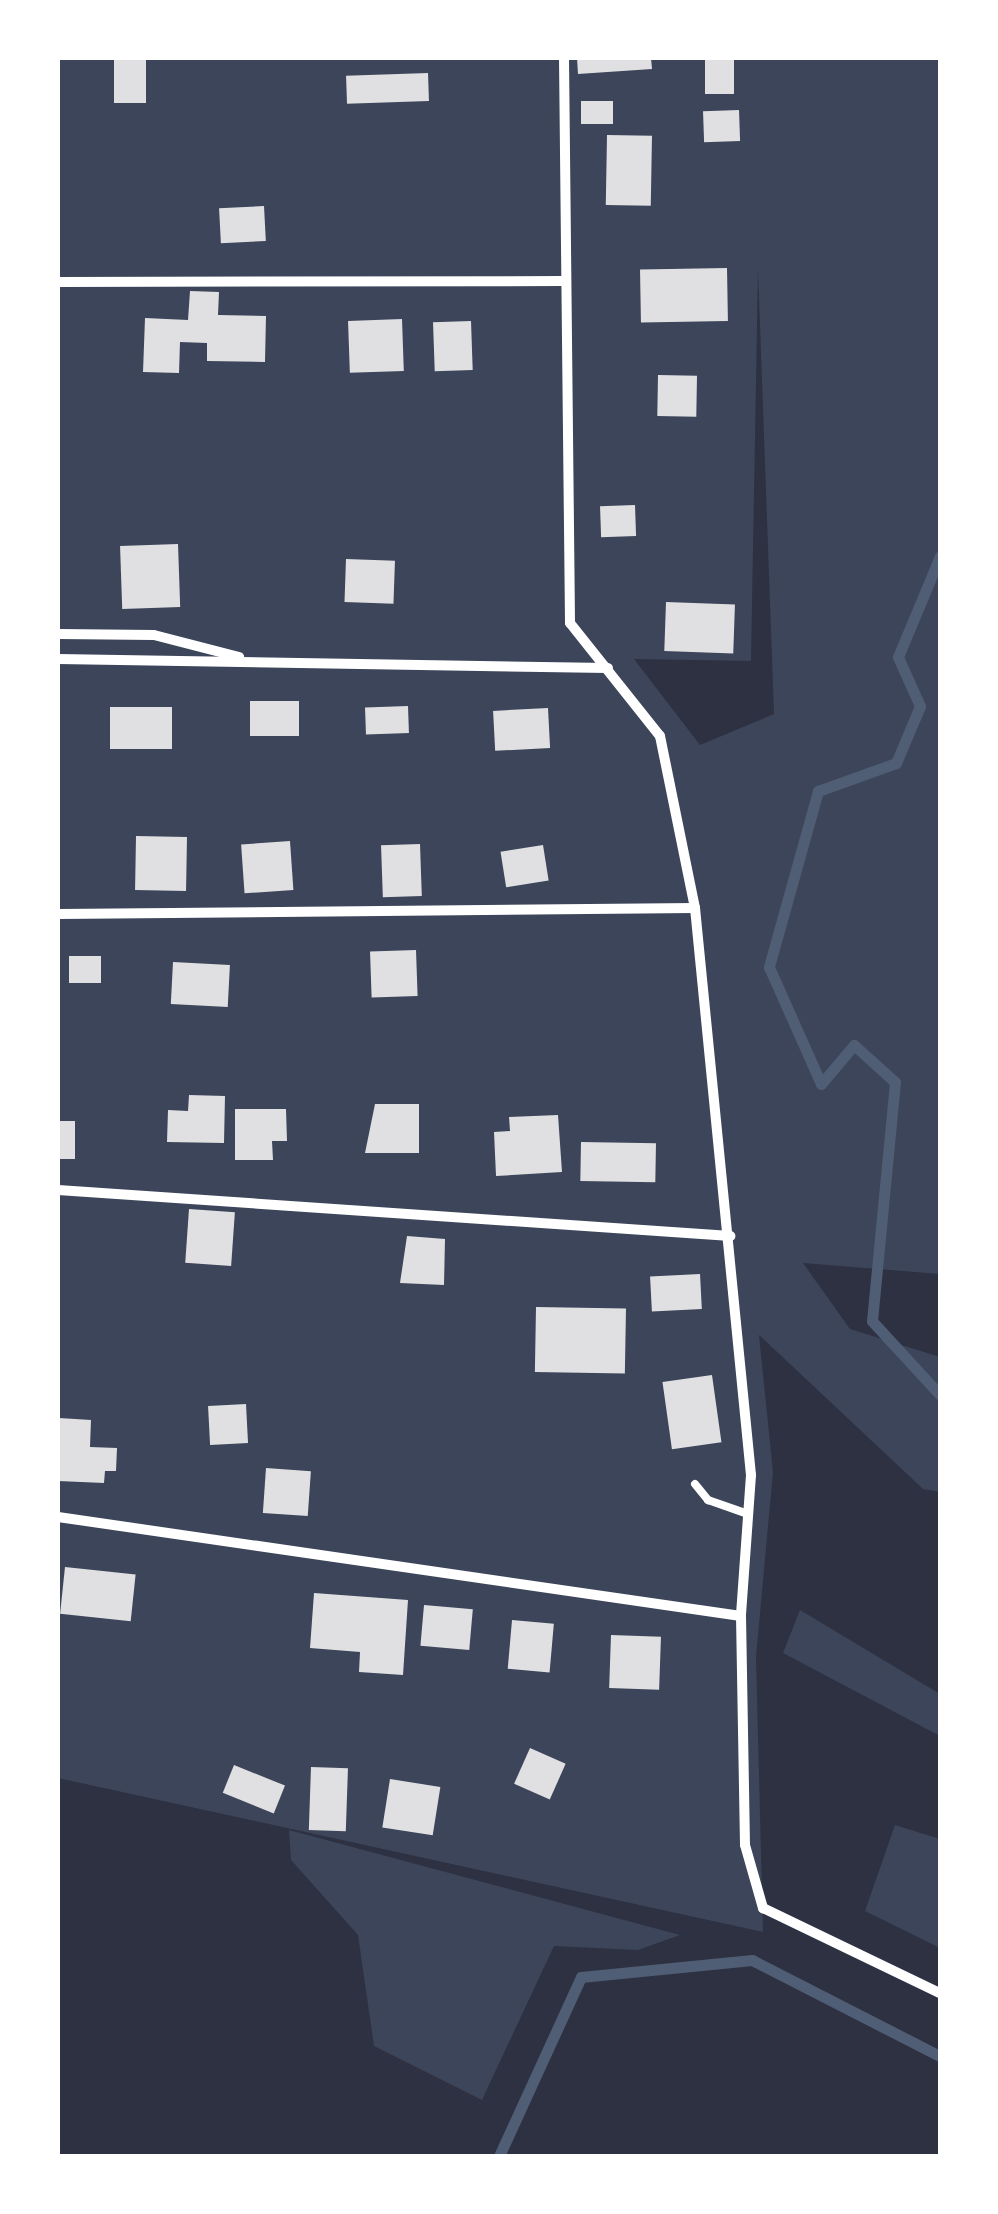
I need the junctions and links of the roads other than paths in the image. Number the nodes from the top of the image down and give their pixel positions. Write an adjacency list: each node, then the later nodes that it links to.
1 (564, 58): 2 (street)
2 (563, 281): 3 (street); 7 (street)
3 (58, 282)
4 (58, 634): 6 (street)
5 (58, 659): 6 (street)
6 (258, 662): 7 (street)
7 (608, 668): 8 (street)
8 (695, 908): 9 (street); 11 (street)
9 (58, 914)
10 (58, 1190): 11 (street)
11 (730, 1236): 13 (street)
12 (695, 1484): 13 (lane)
13 (748, 1514): 15 (street)
14 (58, 1517): 15 (street)
15 (741, 1616): 16 (street)
16 (940, 1993)

